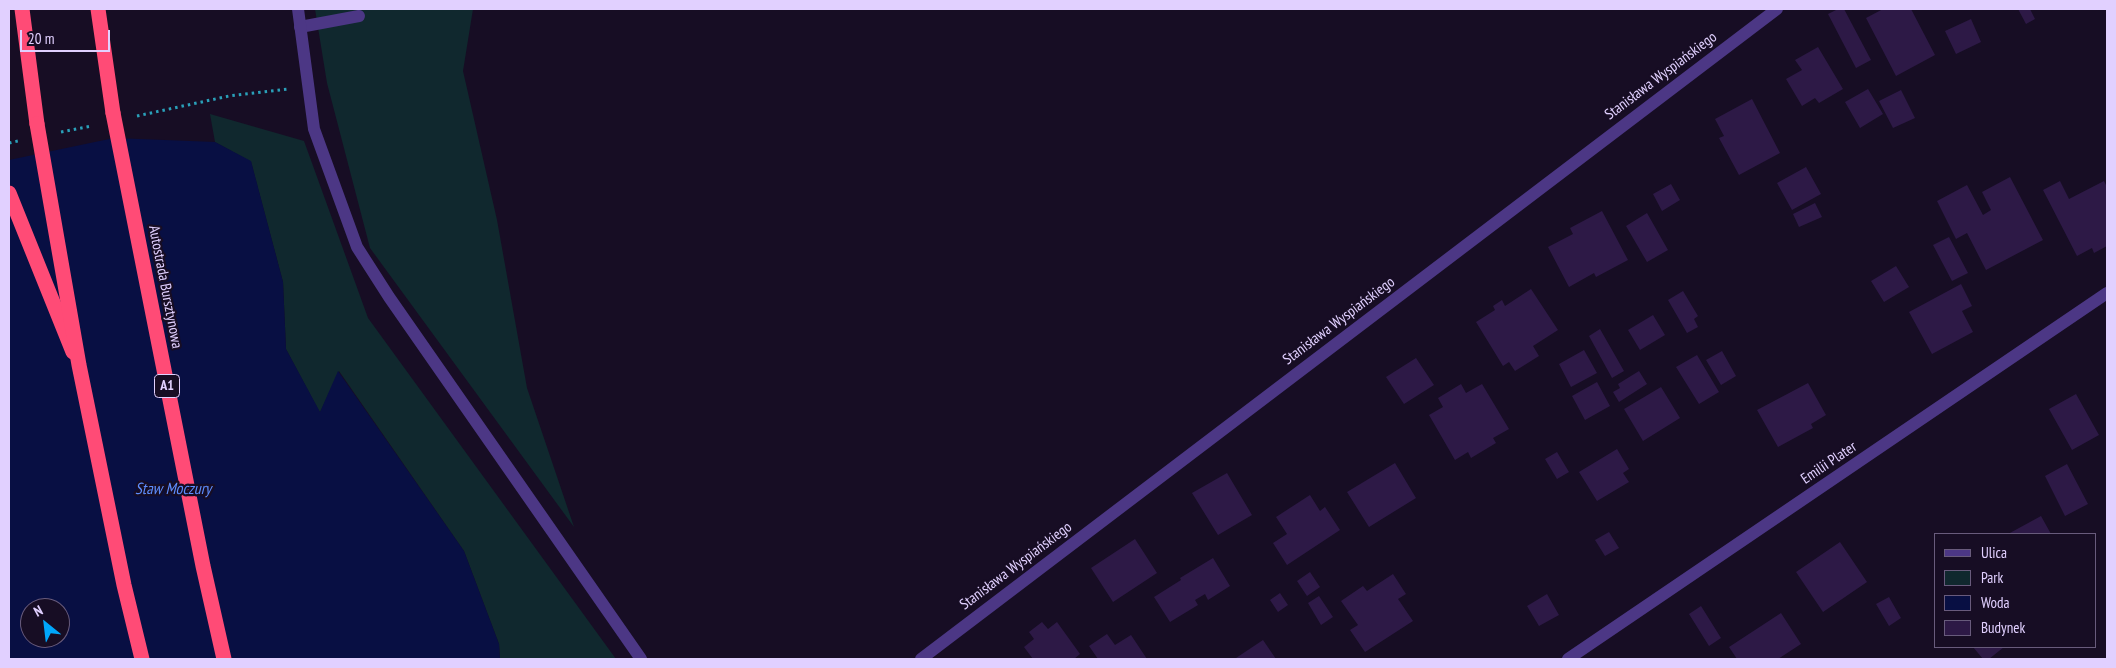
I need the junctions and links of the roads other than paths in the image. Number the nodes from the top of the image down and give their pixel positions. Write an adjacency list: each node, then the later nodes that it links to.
1 (22, 9): 9 (highway, bridge)
2 (98, 9): 11 (highway, Autostrada Bursztynowa / A1, bridge)
3 (298, 9): 6 (street)
4 (1777, 9): 13 (street, Stanisława Wyspiańskiego)
5 (359, 16): 6 (street)
6 (300, 27): 12 (street)
7 (9, 193): 9 (highway, bridge)
8 (2107, 293): 14 (street, Emilii Plater)
9 (79, 365): 10 (highway, bridge)
10 (142, 659)
11 (224, 659)
12 (641, 659)
13 (921, 659)
14 (1568, 659)

